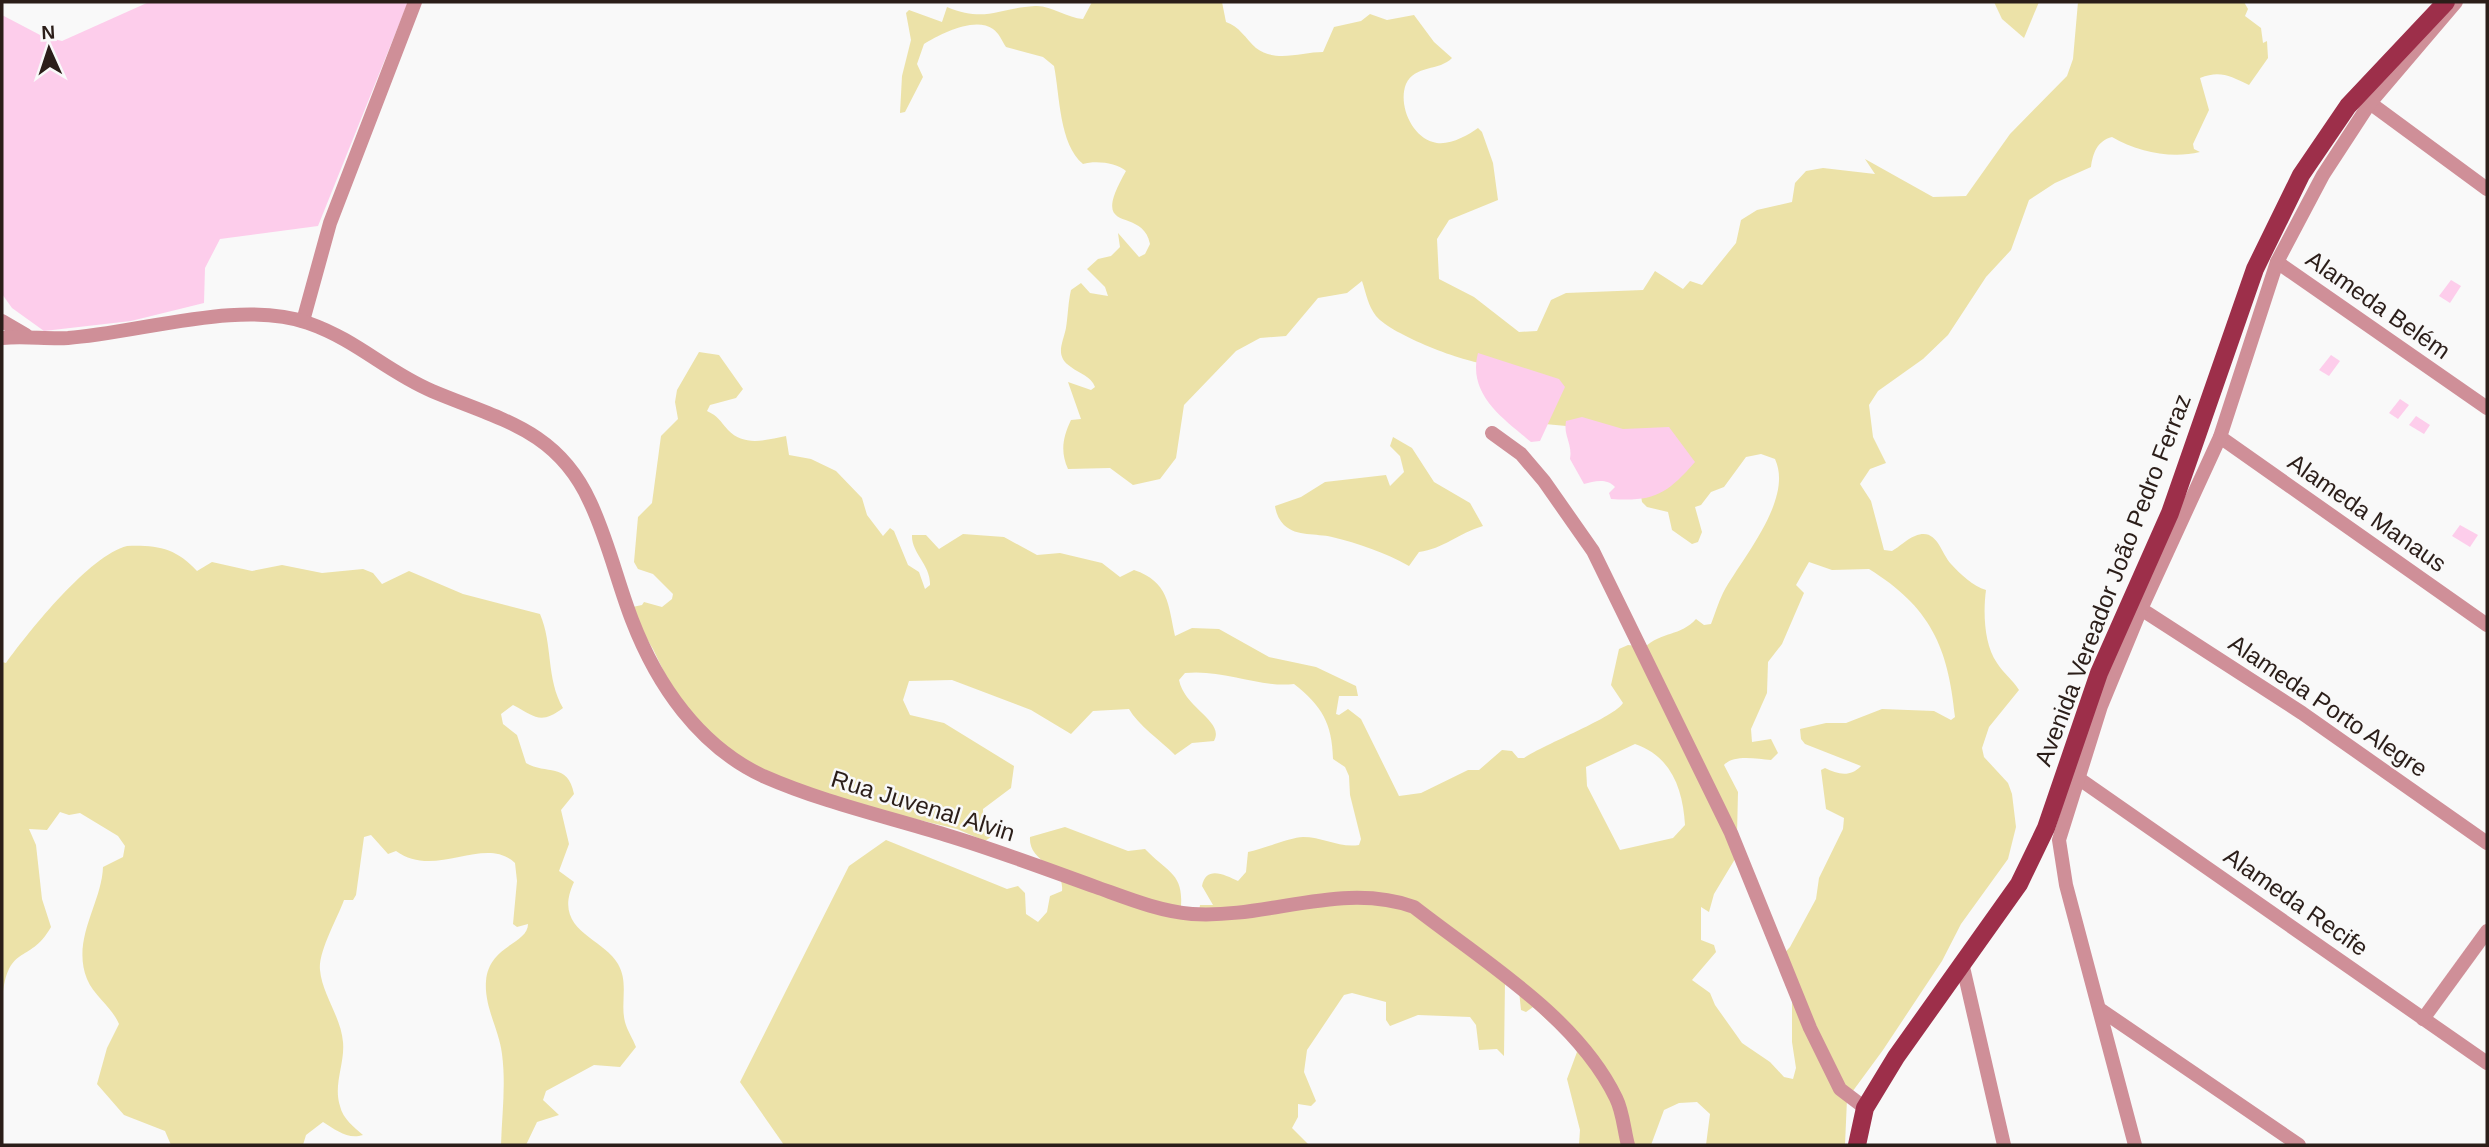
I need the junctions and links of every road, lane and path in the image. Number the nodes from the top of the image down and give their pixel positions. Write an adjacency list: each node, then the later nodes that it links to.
1 (415, 2): 8 (street)
2 (2446, 2): 19 (main road, Avenida Vereador João Pedro Ferraz)
3 (2456, 2): 4 (street)
4 (2370, 103): 5 (street); 6 (street)
5 (2487, 189)
6 (2277, 262): 11 (street, Alameda Belém); 13 (street)
7 (2, 321): 9 (street)
8 (303, 321): 9 (street, Rua Juvenal Alvin); 24 (street, Rua Juvenal Alvin)
9 (27, 336): 10 (street, Rua Juvenal Alvin)
10 (2, 338)
11 (2487, 408)
12 (1492, 433): 23 (street)
13 (2220, 438): 14 (street); 15 (street, Alameda Manaus)
14 (2141, 609): 16 (street); 17 (street, Alameda Porto Alegre)
15 (2487, 625)
16 (2078, 778): 20 (street); 21 (street, Alameda Recife)
17 (2487, 843)
18 (2487, 931): 21 (street)
19 (1963, 967): 23 (main road, Avenida Vereador João Pedro Ferraz); 26 (street)
20 (2101, 1010): 27 (street); 28 (street)
21 (2423, 1019): 22 (street, Alameda Recife)
22 (2487, 1063)
23 (1865, 1108): 25 (main road, Avenida Vereador João Pedro Ferraz)
24 (1628, 1145)
25 (1857, 1145)
26 (2004, 1145)
27 (2134, 1145)
28 (2300, 1145)

